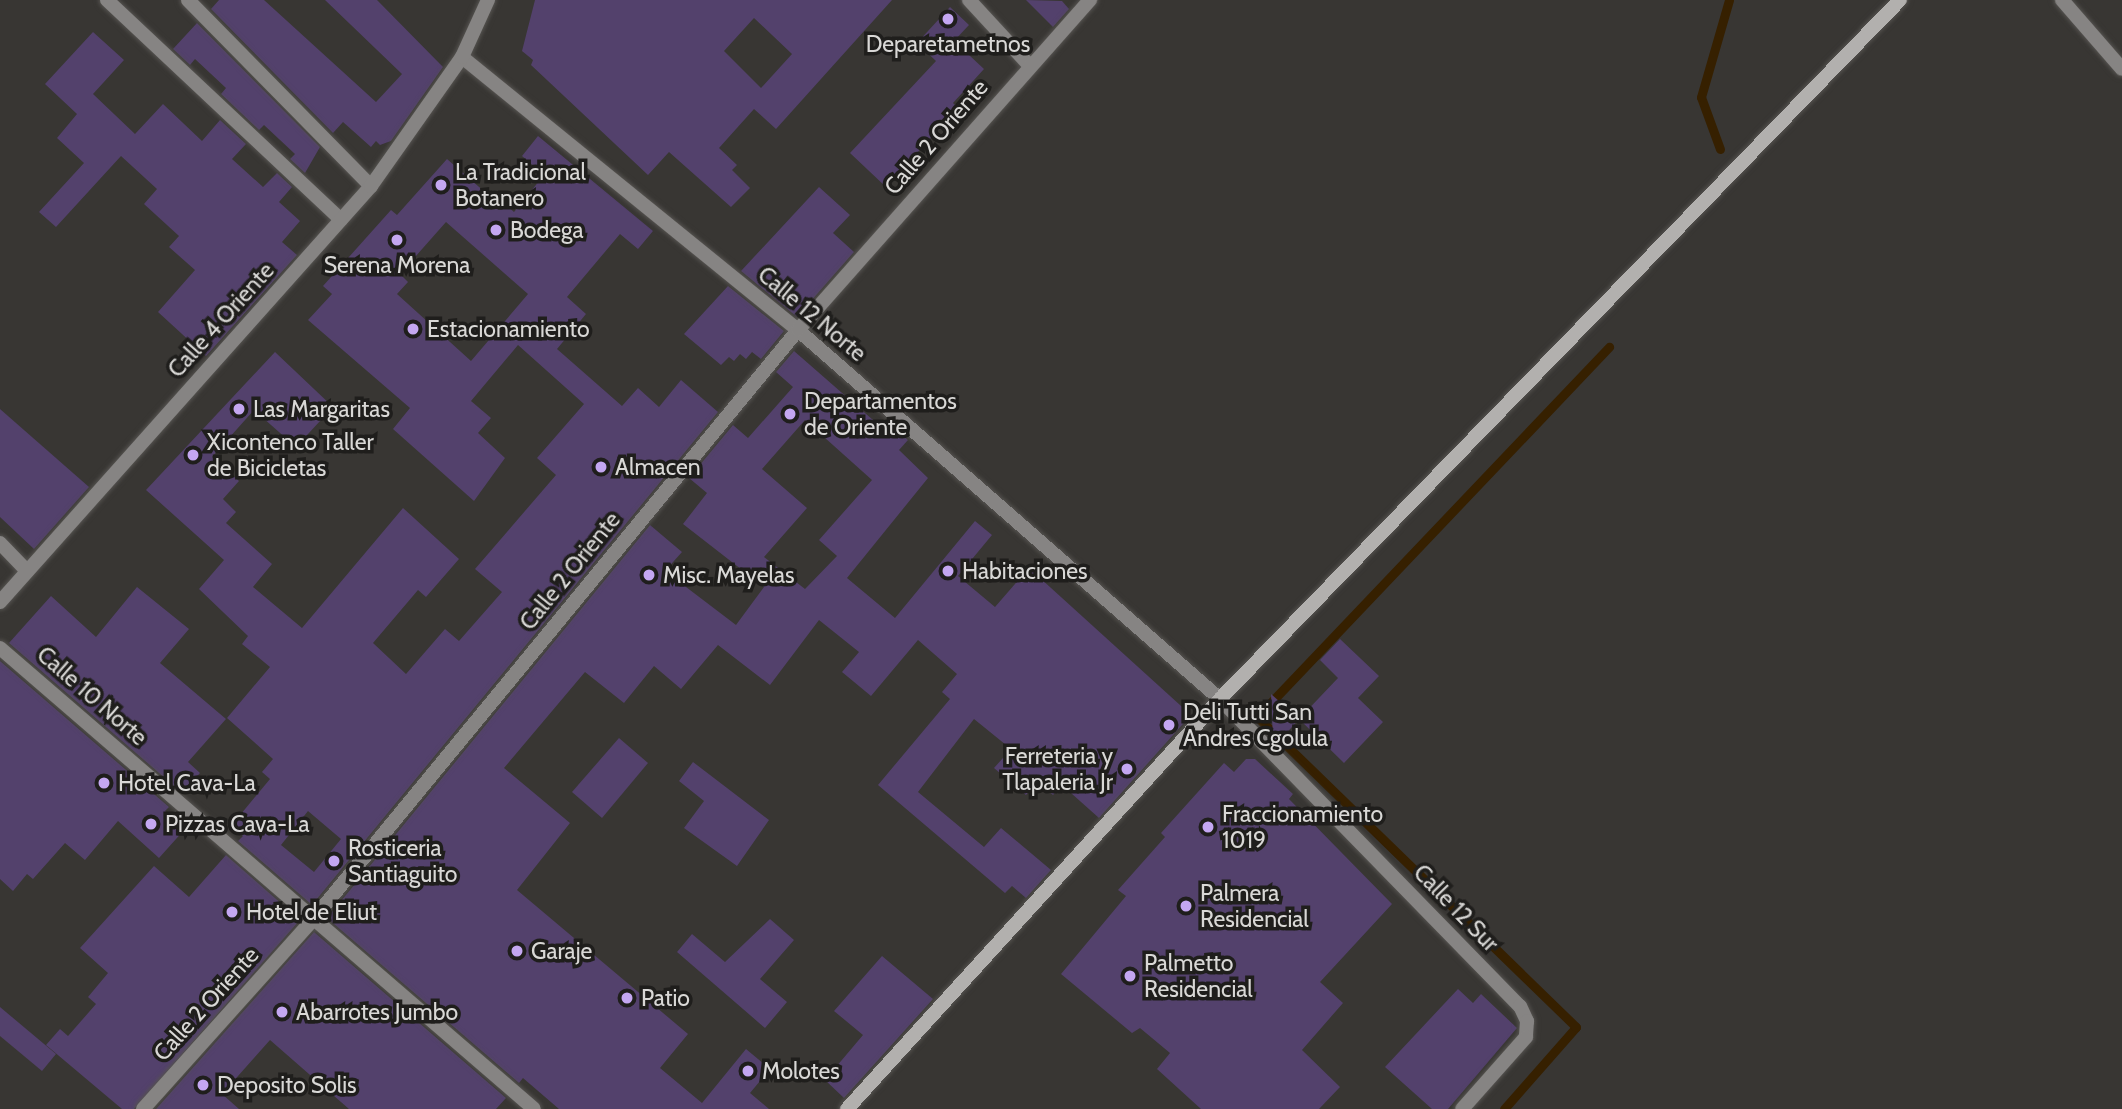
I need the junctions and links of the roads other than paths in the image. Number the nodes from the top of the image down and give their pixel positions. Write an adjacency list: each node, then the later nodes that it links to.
1 (107, 0): 12 (street)
2 (188, 0): 11 (street)
3 (488, 0): 8 (street, Calle 4 Oriente)
4 (969, 0): 9 (street)
5 (1090, 0): 9 (street, Calle 2 Oriente)
6 (1900, 0): 18 (main road)
7 (2062, 0): 10 (street)
8 (462, 57): 11 (street, Calle 4 Oriente); 13 (street, Calle 12 Norte)
9 (1029, 65): 13 (street, Calle 2 Oriente)
10 (2122, 69)
11 (372, 186): 12 (street, Calle 4 Oriente)
12 (341, 220): 15 (street, Calle 4 Oriente)
13 (798, 330): 18 (street, Calle 12 Norte); 19 (street, Calle 2 Oriente)
14 (0, 543): 15 (street)
15 (27, 571): 16 (street, Calle 4 Oriente)
16 (0, 602)
17 (0, 648): 19 (street, Calle 10 Norte)
18 (1220, 699): 22 (main road); 23 (street, Calle 12 Sur)
19 (315, 917): 20 (street, Calle 2 Oriente); 21 (street, Calle 10 Norte)
20 (143, 1109)
21 (534, 1109)
22 (848, 1109)
23 (1462, 1109)

